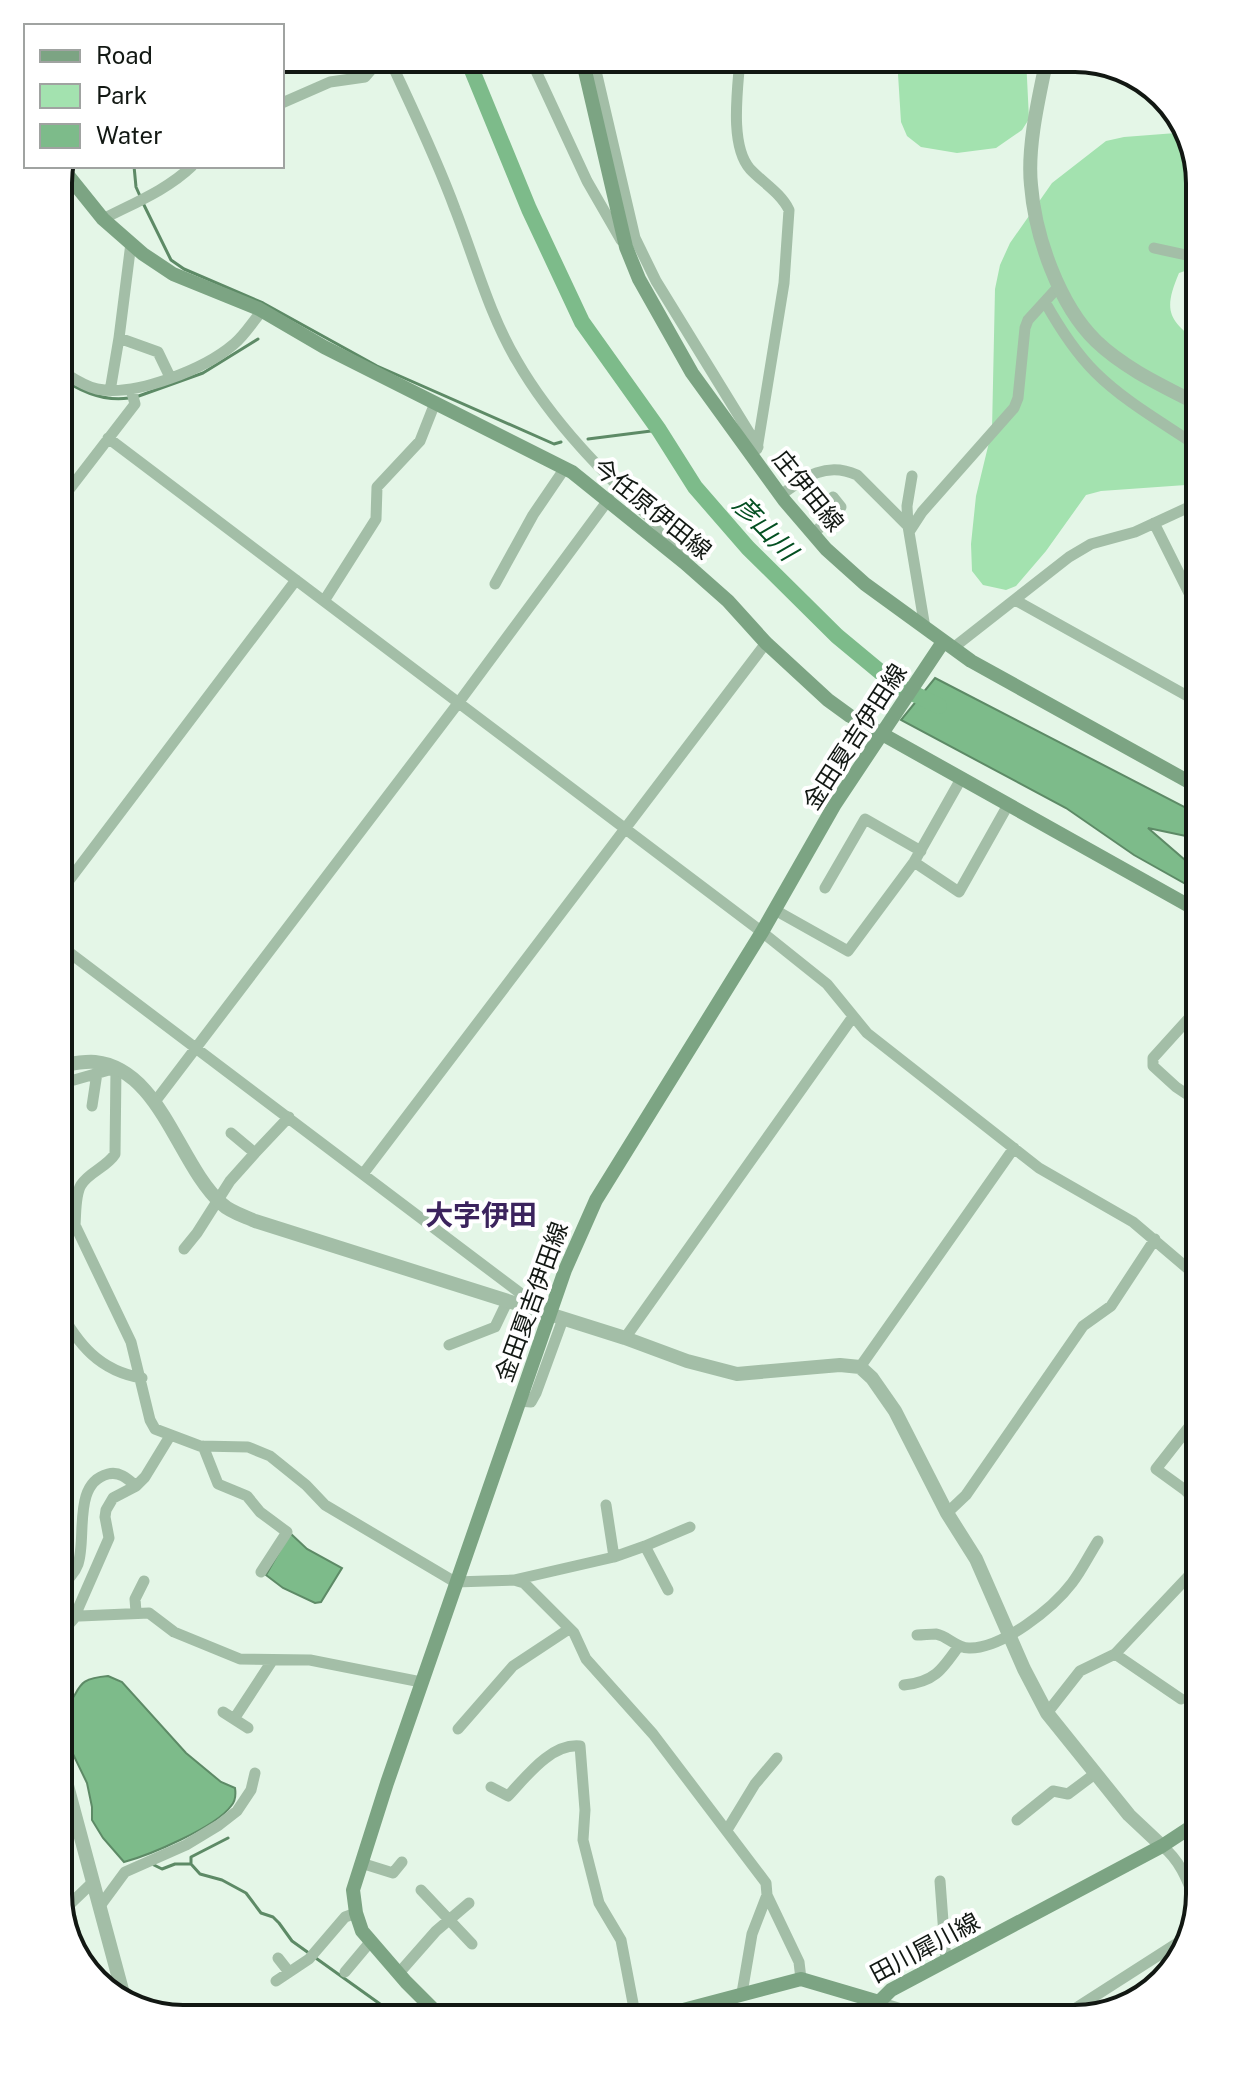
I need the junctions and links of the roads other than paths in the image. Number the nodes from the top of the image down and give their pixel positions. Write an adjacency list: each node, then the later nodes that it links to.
1 (369, 72): 8 (street)
2 (396, 72): 39 (street)
3 (536, 72): 13 (street)
4 (585, 72): 13 (main road, 庄伊田線)
5 (596, 72): 28 (street)
6 (739, 72): 28 (street)
7 (1044, 72): 16 (street)
8 (284, 102)
9 (190, 168): 11 (street)
10 (72, 180): 11 (main road, 今任原伊田線)
11 (103, 219): 12 (main road, 今任原伊田線)
12 (131, 243): 18 (main road, 今任原伊田線); 19 (street)
13 (626, 247): 28 (main road, 庄伊田線)
14 (1154, 248): 15 (street)
15 (1186, 255)
16 (1059, 286): 17 (street); 24 (street)
17 (1045, 302): 27 (street); 37 (street)
18 (262, 311): 21 (street); 25 (main road, 今任原伊田線)
19 (119, 338): 21 (street); 22 (street)
20 (72, 377): 22 (street)
21 (170, 377): 23 (street)
22 (110, 391): 23 (street)
23 (133, 395): 26 (street)
24 (1186, 397)
25 (435, 403): 29 (main road, 今任原伊田線); 44 (street)
26 (108, 438): 31 (street); 40 (street)
27 (1186, 438)
28 (757, 454): 32 (main road, 庄伊田線)
29 (565, 468): 34 (main road, 今任原伊田線); 41 (street)
30 (912, 476): 37 (street)
31 (72, 486)
32 (781, 495): 37 (street); 38 (main road, 庄伊田線)
33 (833, 497): 38 (street)
34 (609, 499): 39 (main road, 今任原伊田線); 49 (street)
35 (1186, 508): 36 (street)
36 (1154, 523): 42 (street); 43 (street)
37 (908, 529): 45 (street)
38 (813, 534): 45 (main road, 庄伊田線)
39 (685, 563): 46 (main road, 今任原伊田線)
40 (296, 580): 44 (street); 56 (street)
41 (495, 584)
42 (1186, 587)
43 (1015, 600): 47 (street); 48 (street)
44 (324, 601): 49 (street)
45 (925, 628): 47 (main road, 庄伊田線)
46 (766, 643): 50 (main road, 今任原伊田線); 54 (street)
47 (945, 646): 50 (main road, 金田夏吉伊田線); 52 (main road, 庄伊田線)
48 (1186, 695)
49 (459, 702): 54 (street); 64 (street)
50 (883, 735): 51 (main road, 今任原伊田線); 59 (main road, 金田夏吉伊田線)
51 (961, 779): 53 (main road, 今任原伊田線); 55 (street)
52 (1186, 780)
53 (1008, 805): 55 (street); 58 (main road, 今任原伊田線)
54 (624, 827): 60 (street); 76 (street)
55 (917, 856): 57 (street); 59 (street)
56 (72, 876)
57 (825, 888)
58 (1186, 904)
59 (775, 910): 60 (main road, 金田夏吉伊田線)
60 (762, 932): 62 (street); 85 (main road, 金田夏吉伊田線)
61 (72, 954): 64 (street)
62 (852, 1018): 74 (street); 87 (street)
63 (1186, 1021): 69 (street)
64 (197, 1048): 70 (street); 72 (street)
65 (72, 1064): 66 (street)
66 (116, 1068): 67 (street); 70 (street); 79 (street)
67 (97, 1073): 68 (street); 71 (street)
68 (74, 1080)
69 (1186, 1094)
70 (154, 1103): 77 (street)
71 (92, 1106)
72 (289, 1117): 75 (street); 76 (street)
73 (231, 1133): 75 (street)
74 (1014, 1148): 80 (street); 89 (street)
75 (255, 1153): 77 (street)
76 (363, 1174): 84 (street)
77 (217, 1199): 81 (street); 83 (street)
78 (72, 1222): 79 (street)
79 (75, 1225): 90 (street)
80 (1155, 1239): 82 (street); 97 (street)
81 (184, 1249)
82 (1186, 1265)
83 (507, 1302): 84 (street); 88 (street)
84 (523, 1307): 85 (street)
85 (556, 1317): 87 (street); 107 (main road, 金田夏吉伊田線)
86 (72, 1333): 90 (street)
87 (625, 1338): 89 (street)
88 (449, 1345)
89 (860, 1367): 97 (street)
90 (142, 1378): 92 (street)
91 (1186, 1431): 95 (street)
92 (170, 1436): 93 (street); 94 (street)
93 (203, 1446): 102 (street); 107 (street)
94 (136, 1486): 103 (street); 110 (street)
95 (1186, 1491)
96 (606, 1505): 101 (street)
97 (947, 1513): 114 (street)
98 (690, 1527): 100 (street)
99 (1098, 1541): 114 (street)
100 (645, 1546): 101 (street); 108 (street)
101 (614, 1557): 105 (street)
102 (261, 1572)
103 (72, 1576)
104 (1186, 1579): 116 (street)
105 (514, 1580): 107 (street); 112 (street)
106 (144, 1581): 109 (street)
107 (455, 1582): 118 (main road, 金田夏吉伊田線)
108 (668, 1590)
109 (136, 1612): 110 (street); 117 (street)
110 (78, 1614): 111 (street)
111 (72, 1621)
112 (569, 1629): 123 (street); 130 (street)
113 (917, 1635): 115 (street)
114 (1009, 1635): 115 (street); 121 (street)
115 (958, 1647): 119 (street)
116 (1115, 1654): 120 (street); 121 (street)
117 (272, 1661): 118 (street); 122 (street)
118 (421, 1682): 134 (main road, 金田夏吉伊田線)
119 (904, 1685)
120 (1181, 1699)
121 (1047, 1713): 126 (street)
122 (248, 1728)
123 (458, 1729)
124 (777, 1758): 130 (street)
125 (255, 1773): 142 (street)
126 (1096, 1773): 129 (street); 132 (street)
127 (491, 1787): 159 (street)
128 (72, 1804): 137 (street)
129 (1017, 1820)
130 (727, 1830): 139 (street)
131 (1186, 1830): 132 (main road, 田川犀川線)
132 (1162, 1846): 135 (street); 149 (main road, 田川犀川線)
133 (402, 1862): 134 (street)
134 (361, 1863): 143 (main road, 金田夏吉伊田線)
135 (1186, 1879)
136 (940, 1881): 149 (street)
137 (93, 1882): 140 (street); 142 (street)
138 (421, 1890): 144 (street)
139 (767, 1895): 153 (street); 156 (street)
140 (72, 1897)
141 (469, 1903): 144 (street)
142 (100, 1906): 155 (street)
143 (356, 1913): 145 (main road); 150 (street)
144 (450, 1919): 146 (street); 152 (street)
145 (371, 1941): 151 (street); 152 (main road)
146 (472, 1944)
147 (1173, 1946): 162 (street)
148 (278, 1958): 150 (street)
149 (946, 1962): 157 (main road, 田川犀川線)
150 (289, 1972): 154 (street)
151 (345, 1972)
152 (399, 1973): 158 (main road)
153 (801, 1979): 156 (main road, 田川犀川線); 157 (main road, 田川犀川線)
154 (276, 1981)
155 (121, 1985)
156 (742, 1993): 160 (main road, 田川犀川線)
157 (879, 2002): 161 (street)
158 (430, 2005)
159 (632, 2005)
160 (699, 2005)
161 (889, 2005)
162 (1082, 2005)

